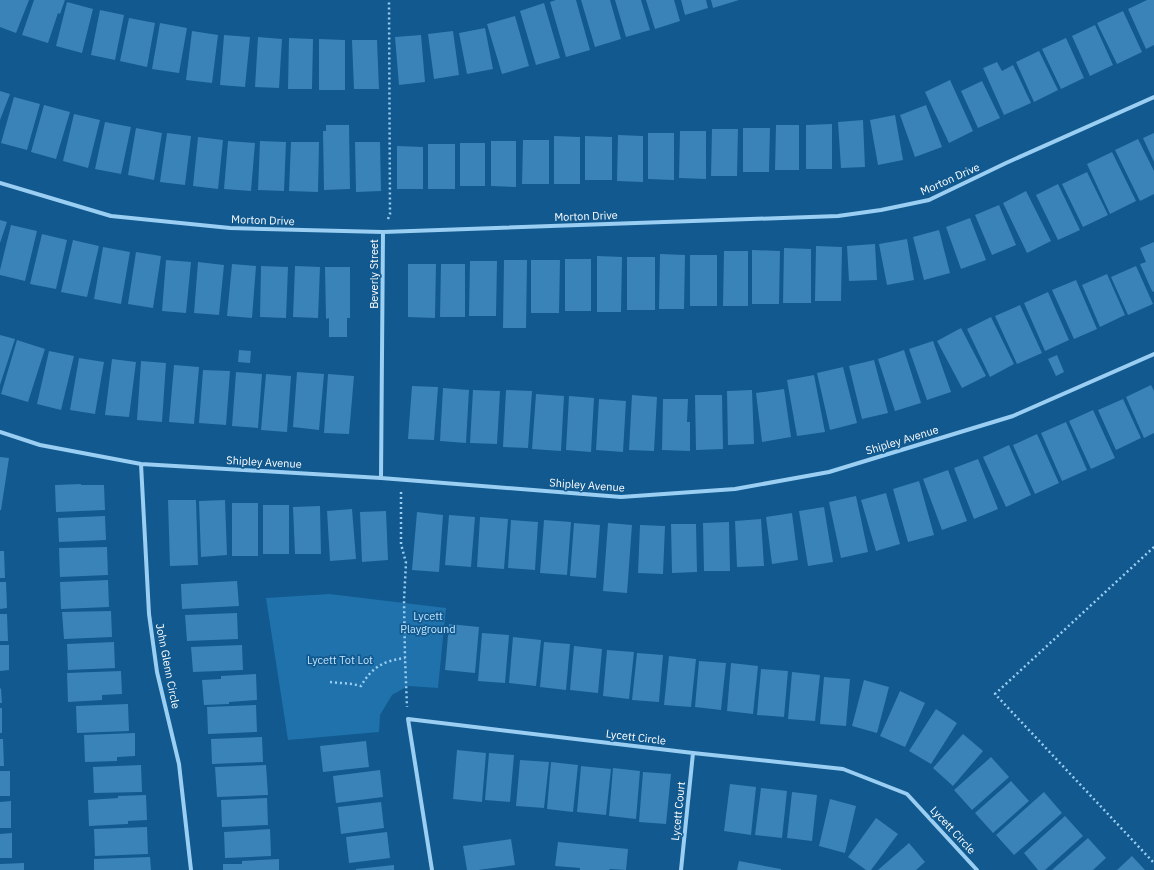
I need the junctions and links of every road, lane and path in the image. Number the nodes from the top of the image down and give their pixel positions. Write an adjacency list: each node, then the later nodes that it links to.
1 (389, 0): 4 (path, Beverly Street)
2 (1154, 97): 4 (street, Morton Drive)
3 (0, 183): 4 (street, Morton Drive)
4 (383, 232): 8 (street, Beverly Street)
5 (1154, 354): 9 (street, Shipley Avenue)
6 (0, 432): 7 (street, Shipley Avenue)
7 (141, 464): 8 (street, Shipley Avenue); 16 (street, John Glenn Circle)
8 (382, 478): 9 (street, Shipley Avenue)
9 (401, 480): 11 (path)
10 (1154, 547): 15 (path)
11 (405, 658): 12 (path); 13 (path)
12 (330, 682)
13 (408, 719): 14 (street, Lycett Circle); 17 (street)
14 (693, 753): 18 (street, Lycett Court); 19 (street, Lycett Circle)
15 (1154, 863)
16 (191, 870)
17 (432, 870)
18 (681, 870)
19 (977, 870)

